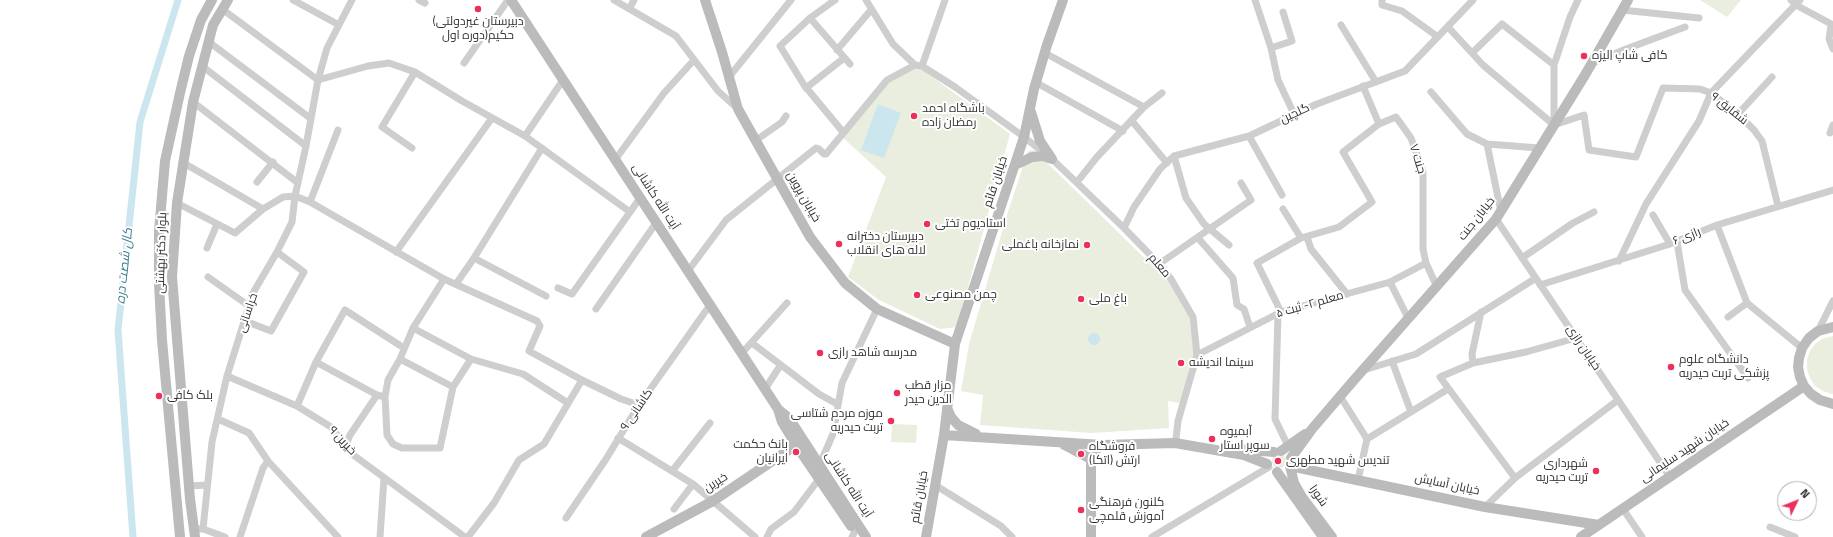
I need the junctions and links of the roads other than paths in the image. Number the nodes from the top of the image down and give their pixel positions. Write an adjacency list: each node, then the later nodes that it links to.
1 (212, 0): 176 (street, بلوار دکتر بهشتی)
2 (228, 0): 20 (street, بلوار دکتر بهشتی)
3 (293, 0): 27 (street)
4 (352, 0): 27 (street, خراسانی)
5 (509, 0): 41 (street); 51 (street, آیت الله کاشانی)
6 (614, 0): 21 (street)
7 (634, 0): 21 (street)
8 (705, 0): 49 (street, خیابان پروین)
9 (790, 0): 49 (street)
10 (834, 0): 25 (street)
11 (866, 0): 22 (street, معلم)
12 (945, 0): 46 (street)
13 (1063, 0): 37 (street, خیابان قائم)
14 (1255, 0): 34 (street)
15 (1382, 0): 32 (street)
16 (1472, 0): 30 (street, گلچین)
17 (1578, 0): 44 (street)
18 (1628, 0): 23 (street, خیابان جنت)
19 (1796, 2): 29 (street); 58 (street)
20 (222, 9): 33 (street, بلوار دکتر بهشتی); 50 (street)
21 (629, 9): 40 (street)
22 (871, 10): 36 (street); 46 (street, معلم)
23 (1622, 10): 26 (street); 42 (street, خیابان جنت)
24 (1283, 12): 34 (street)
25 (810, 18): 36 (street); 55 (street)
26 (1699, 18)
27 (339, 25): 50 (street, خراسانی)
28 (1342, 25): 52 (street)
29 (1832, 25): 35 (street)
30 (1448, 27): 32 (street, گلچین); 38 (street)
31 (1685, 28): 42 (street)
32 (1438, 37): 52 (street, گلچین)
33 (209, 42): 45 (street, بلوار دکتر بهشتی); 66 (street)
34 (1271, 48): 63 (street)
35 (1833, 49)
36 (837, 50): 39 (street)
37 (1045, 53): 53 (street, خیابان قائم); 60 (street)
38 (1472, 53): 44 (street); 71 (street)
39 (844, 58): 43 (street); 55 (street)
40 (694, 60): 62 (street); 87 (street)
41 (464, 63)
42 (1592, 63): 71 (street, خیابان جنت)
43 (850, 64)
44 (1554, 65): 71 (street)
45 (202, 66): 59 (street, بلوار دکتر بهشتی); 81 (street)
46 (918, 66): 74 (street); 78 (street, معلم)
47 (414, 72): 50 (street); 67 (street); 82 (street)
48 (1772, 76): 64 (street)
49 (729, 77): 62 (street, خیابان پروین)
50 (318, 80): 66 (street, خراسانی)
51 (563, 80): 76 (street); 87 (street, آیت الله کاشانی)
52 (1376, 82): 54 (street, گلچین)
53 (1037, 83): 61 (street, خیابان قائم); 73 (street)
54 (1363, 86): 63 (street, گلچین); 69 (street)
55 (806, 88): 74 (street)
56 (1162, 92): 60 (street)
57 (1431, 92): 80 (street)
58 (1711, 93): 64 (street, شقایق ۹); 71 (street, شقایق ۹); 124 (street)
59 (193, 102): 88 (street, بلوار دکتر بهشتی); 89 (street)
60 (1144, 107): 68 (street)
61 (1030, 109): 78 (street, خیابان قائم); 86 (street)
62 (738, 110): 79 (street, خیابان پروین)
63 (1294, 114): 77 (street, گلچین)
64 (1738, 114): 103 (street, شقایق ۹)
65 (786, 116): 79 (street)
66 (310, 118): 81 (street, خراسانی)
67 (492, 118): 76 (street); 121 (street)
68 (1132, 121): 73 (street); 90 (street)
69 (1379, 124): 116 (street); 125 (street, جنت ۷)
70 (1833, 124): 75 (street)
71 (1554, 125): 84 (street, خیابان جنت)
72 (338, 130): 101 (street)
73 (1123, 131): 94 (street)
74 (843, 132): 92 (street)
75 (1830, 133)
76 (525, 136): 83 (street)
77 (1249, 136): 85 (street, گلچین); 98 (street)
78 (1024, 137): 86 (street, معلم); 91 (street, خیابان قائم)
79 (755, 141): 92 (street, خیابان پروین)
80 (1487, 144): 84 (street); 109 (street)
81 (306, 146): 95 (street, خراسانی)
82 (412, 148)
83 (542, 148): 106 (street); 122 (street)
84 (1539, 148): 109 (street, خیابان جنت)
85 (1174, 156): 90 (street); 114 (street)
86 (1052, 159): 91 (street); 94 (street, معلم)
87 (615, 160): 100 (street, آیت الله کاشانی)
88 (182, 162): 102 (street, بلوار دکتر بهشتی); 104 (street)
89 (273, 162): 93 (street); 95 (street)
90 (1167, 163): 113 (street)
91 (1015, 165): 156 (street, خیابان قائم)
92 (777, 178): 127 (street); 144 (street, خیابان پروین)
93 (257, 182)
94 (1077, 182): 113 (street, معلم)
95 (298, 183): 99 (street, خراسانی)
96 (1241, 183): 114 (street)
97 (1833, 190): 103 (street, رازی ۶)
98 (1282, 195)
99 (295, 196): 101 (street); 104 (street); 120 (street, خراسانی)
100 (640, 198): 106 (street); 110 (street, آیت الله کاشانی)
101 (310, 202): 121 (street)
102 (177, 203): 111 (street); 175 (street, بلوار دکتر بهشتی)
103 (1778, 206): 112 (street, رازی ۶)
104 (263, 209): 111 (street)
105 (1283, 209): 116 (street)
106 (630, 212): 135 (street)
107 (1594, 212): 123 (street)
108 (1653, 215): 117 (street)
109 (1498, 216): 123 (street, خیابان رازی); 134 (street, خیابان جنت)
110 (656, 223): 127 (street, آیت الله کاشانی); 143 (street)
111 (217, 224): 119 (street)
112 (1717, 225): 117 (street, رازی ۶); 140 (street)
113 (1124, 228): 126 (street, معلم)
114 (1210, 230): 115 (street); 118 (street)
115 (1198, 238): 126 (street); 150 (street)
116 (1304, 238): 136 (street); 146 (street)
117 (1674, 243): 124 (street, رازی ۶); 169 (street)
118 (1229, 245)
119 (207, 248)
120 (278, 252): 142 (street, خراسانی); 149 (street)
121 (396, 252): 129 (street)
122 (474, 258): 132 (street); 137 (street)
123 (1522, 258): 130 (street, خیابان رازی)
124 (1619, 261): 133 (street, رازی ۶)
125 (1426, 263): 131 (street, معلم ۲- ثبت ۵); 134 (street, جنت ۷)
126 (1159, 264): 160 (street, معلم)
127 (688, 271): 141 (street, آیت الله کاشانی)
128 (208, 277): 142 (street)
129 (444, 278): 132 (street); 152 (street)
130 (1536, 278): 133 (street, خیابان رازی); 145 (street)
131 (1390, 282): 136 (street, معلم ۲- ثبت ۵); 148 (street)
132 (456, 284): 170 (street)
133 (1540, 285): 154 (street, خیابان رازی)
134 (1437, 287): 148 (street, خیابان جنت)
135 (558, 288)
136 (1347, 294): 146 (street, معلم ۲- ثبت ۵)
137 (546, 296)
138 (1833, 301): 153 (street)
139 (787, 303): 155 (street)
140 (1747, 303): 147 (street); 158 (street)
141 (710, 305): 159 (street, آیت الله کاشانی); 184 (street, کاشانی ۹)
142 (249, 306): 149 (street, خراسانی)
143 (596, 309)
144 (877, 309): 156 (street, خیابان پروین); 182 (street)
145 (1481, 312): 163 (street); 165 (street)
146 (1280, 313): 150 (street, معلم ۲- ثبت ۵); 201 (street)
147 (1728, 317)
148 (1408, 318): 167 (street, خیابان جنت)
149 (245, 321): 168 (street, خراسانی)
150 (1250, 327): 160 (street, معلم ۲- ثبت ۵)
151 (1833, 327): 153 (street)
152 (413, 328): 157 (street); 162 (street)
153 (1818, 331): 158 (street)
154 (1576, 338): 165 (street); 180 (street, خیابان رازی)
155 (752, 343): 159 (street); 166 (street)
156 (956, 344): 186 (street, خیابان قائم)
157 (404, 348): 161 (street); 164 (street)
158 (1802, 348): 171 (street)
159 (742, 353): 173 (street, آیت الله کاشانی)
160 (1198, 355): 195 (street, معلم)
161 (400, 359): 172 (street); 179 (street)
162 (471, 359): 172 (street); 181 (street)
163 (1392, 361): 167 (street); 188 (street)
164 (316, 362): 177 (street); 185 (street)
165 (1473, 363): 174 (street)
166 (780, 366): 173 (street); 182 (street)
167 (1362, 370): 178 (street, خیابان جنت)
168 (227, 376): 185 (street, خیرین ۹); 189 (street, خراسانی)
169 (1748, 378)
170 (582, 380): 181 (street); 184 (street)
171 (1804, 386): 183 (street); 208 (street, خیابان شهید سلیمانی)
172 (453, 387): 179 (street)
173 (765, 388): 187 (street, آیت الله کاشانی)
174 (1448, 389): 188 (street); 210 (street)
175 (182, 391): 176 (street); 216 (street, بلوار دکتر بهشتی)
176 (167, 392): 226 (street, بلوار دکتر بهشتی)
177 (377, 395): 179 (street); 199 (street)
178 (1340, 396): 191 (street, خیابان جنت); 196 (street)
179 (385, 397)
180 (1618, 400): 208 (street, خیابان رازی); 210 (street)
181 (568, 403): 232 (street)
182 (837, 404): 205 (street)
183 (1833, 404)
184 (639, 405): 194 (street, کاشانی ۹)
185 (297, 406): 199 (street, خیرین ۹)
186 (947, 408): 192 (street, خیابان قائم); 193 (street)
187 (778, 409): 200 (street, آیت الله کاشانی); 205 (street, آیت الله کاشانی)
188 (1411, 412): 196 (street)
189 (218, 419): 203 (street); 214 (street, خراسانی)
190 (710, 423): 207 (street)
191 (1312, 429): 201 (street, خیابان جنت); 204 (street, خیابان جنت)
192 (944, 435): 193 (street); 215 (street, خیابان قائم)
193 (983, 437): 197 (street)
194 (618, 438): 207 (street); 221 (street, کاشانی ۹)
195 (1176, 438): 198 (street); 201 (street)
196 (1367, 439): 212 (street)
197 (1059, 442): 198 (street); 202 (street)
198 (1098, 444): 202 (street); 206 (street)
199 (346, 445): 209 (street, خیرین ۹)
200 (796, 445): 211 (street, آیت الله کاشانی); 217 (street, خیرین)
201 (1281, 450): 204 (street); 206 (street)
202 (1091, 459): 239 (street)
203 (268, 461): 228 (street); 229 (street)
204 (1290, 462): 206 (street); 212 (street, خیابان آسایش); 242 (street, شورا)
205 (819, 466): 236 (street, آیت الله کاشانی)
206 (1271, 468): 240 (street); 241 (street, شورا)
207 (673, 470): 213 (street)
208 (1670, 477): 219 (street, خیابان شهید سلیمانی)
209 (384, 478): 230 (street); 231 (street, خیرین ۹)
210 (1515, 478): 218 (street)
211 (819, 479): 225 (street, آیت الله کاشانی); 235 (street)
212 (1358, 480): 218 (street, خیابان آسایش)
213 (693, 484): 217 (street); 220 (street)
214 (207, 485): 216 (street); 224 (street, خراسانی)
215 (936, 485): 237 (street, خیابان قائم); 238 (street)
216 (189, 486): 224 (street, بلوار دکتر بهشتی)
217 (713, 501): 233 (street, خیرین); 234 (street)
218 (1485, 507): 222 (street, خیابان آسایش)
219 (1623, 508): 222 (street, خیابان شهید سلیمانی); 244 (street)
220 (674, 509)
221 (566, 518)
222 (1599, 525): 243 (street, خیابان شهید سلیمانی)
223 (1770, 527): 245 (street)
224 (197, 532): 227 (street)
225 (855, 535)
226 (180, 537)
227 (225, 537)
228 (240, 537)
229 (338, 537)
230 (380, 537)
231 (465, 537)
232 (468, 537)
233 (646, 537)
234 (755, 537)
235 (767, 537)
236 (866, 537)
237 (926, 537)
238 (1012, 537)
239 (1091, 537)
240 (1152, 537)
241 (1323, 537)
242 (1332, 537)
243 (1581, 537)
244 (1642, 537)
245 (1795, 537)

